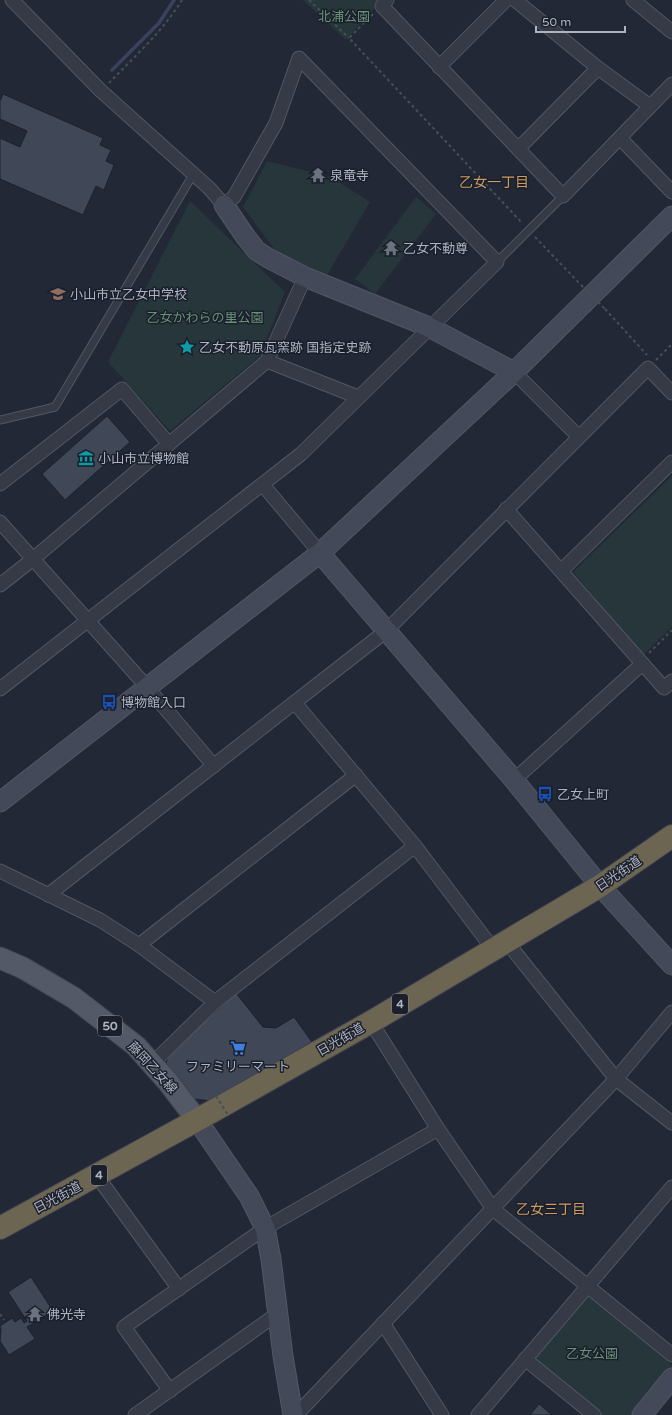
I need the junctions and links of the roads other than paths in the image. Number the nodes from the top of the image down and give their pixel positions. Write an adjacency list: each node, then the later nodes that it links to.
1 (12, 0): 13 (street)
2 (506, 0): 7 (street)
3 (516, 0): 8 (street)
4 (633, 0): 6 (street)
5 (384, 3): 7 (street)
6 (672, 32)
7 (439, 67): 12 (street)
8 (598, 68): 10 (street); 12 (street)
9 (672, 84): 10 (street)
10 (650, 106): 11 (street)
11 (620, 138): 14 (street); 15 (street)
12 (518, 149): 15 (street)
13 (194, 173): 16 (street); 25 (lane)
14 (672, 192)
15 (563, 196): 18 (lane)
16 (224, 205): 18 (street); 19 (street)
17 (672, 216): 22 (street)
18 (497, 262): 20 (street)
19 (305, 277): 20 (street); 21 (street)
20 (429, 327): 22 (street); 24 (street)
21 (267, 361): 24 (street); 27 (street)
22 (514, 372): 26 (street); 33 (street)
23 (672, 393): 26 (street)
24 (358, 397): 30 (street)
25 (0, 420)
26 (578, 436): 31 (street)
27 (170, 444): 29 (street); 34 (street)
28 (672, 462): 35 (street)
29 (0, 484)
30 (263, 485): 33 (street); 37 (street)
31 (506, 509): 35 (street); 38 (street)
32 (0, 522): 34 (street)
33 (320, 553): 38 (street); 41 (street)
34 (33, 560): 36 (street); 37 (street)
35 (561, 571): 39 (street)
36 (0, 585)
37 (87, 620): 41 (street); 42 (street)
38 (386, 630): 43 (street); 46 (street)
39 (641, 663): 40 (street); 46 (street)
40 (672, 681)
41 (147, 687): 44 (street); 47 (street)
42 (0, 688)
43 (295, 703): 44 (street); 45 (street)
44 (214, 766): 52 (street)
45 (356, 775): 49 (street); 53 (street)
46 (514, 780): 51 (street)
47 (0, 802)
48 (672, 836): 51 (highway, 日光街道 / 4)
49 (415, 846): 54 (street); 57 (street)
50 (0, 871): 52 (street)
51 (600, 886): 54 (highway, 日光街道 / 4); 56 (street)
52 (48, 894): 53 (street)
53 (139, 945): 57 (street)
54 (499, 945): 59 (highway, 日光街道 / 4); 61 (street)
55 (0, 958): 60 (main road, 藤岡乙女線 / 50)
56 (672, 965)
57 (214, 1002): 60 (street)
58 (672, 1012): 61 (street)
59 (370, 1022): 62 (highway, 日光街道 / 4); 64 (street)
60 (153, 1063): 62 (main road, 藤岡乙女線 / 50)
61 (616, 1079): 63 (street); 67 (street)
62 (197, 1120): 65 (highway, 日光街道 / 4); 69 (street)
63 (672, 1124)
64 (438, 1129): 67 (street); 69 (street)
65 (97, 1176): 68 (highway, 日光街道 / 4); 71 (street)
66 (672, 1187): 70 (street)
67 (493, 1209): 70 (street); 73 (street)
68 (0, 1228)
69 (265, 1228): 71 (street); 72 (street)
70 (586, 1286): 74 (street); 75 (street)
71 (179, 1289): 77 (street)
72 (277, 1314): 77 (street); 79 (street)
73 (383, 1323): 79 (street); 80 (street)
74 (672, 1355)
75 (525, 1359): 81 (street); 82 (street)
76 (672, 1378): 83 (street)
77 (170, 1391): 78 (street)
78 (135, 1415)
79 (295, 1415)
80 (442, 1415)
81 (478, 1415)
82 (594, 1415)
83 (642, 1415)

